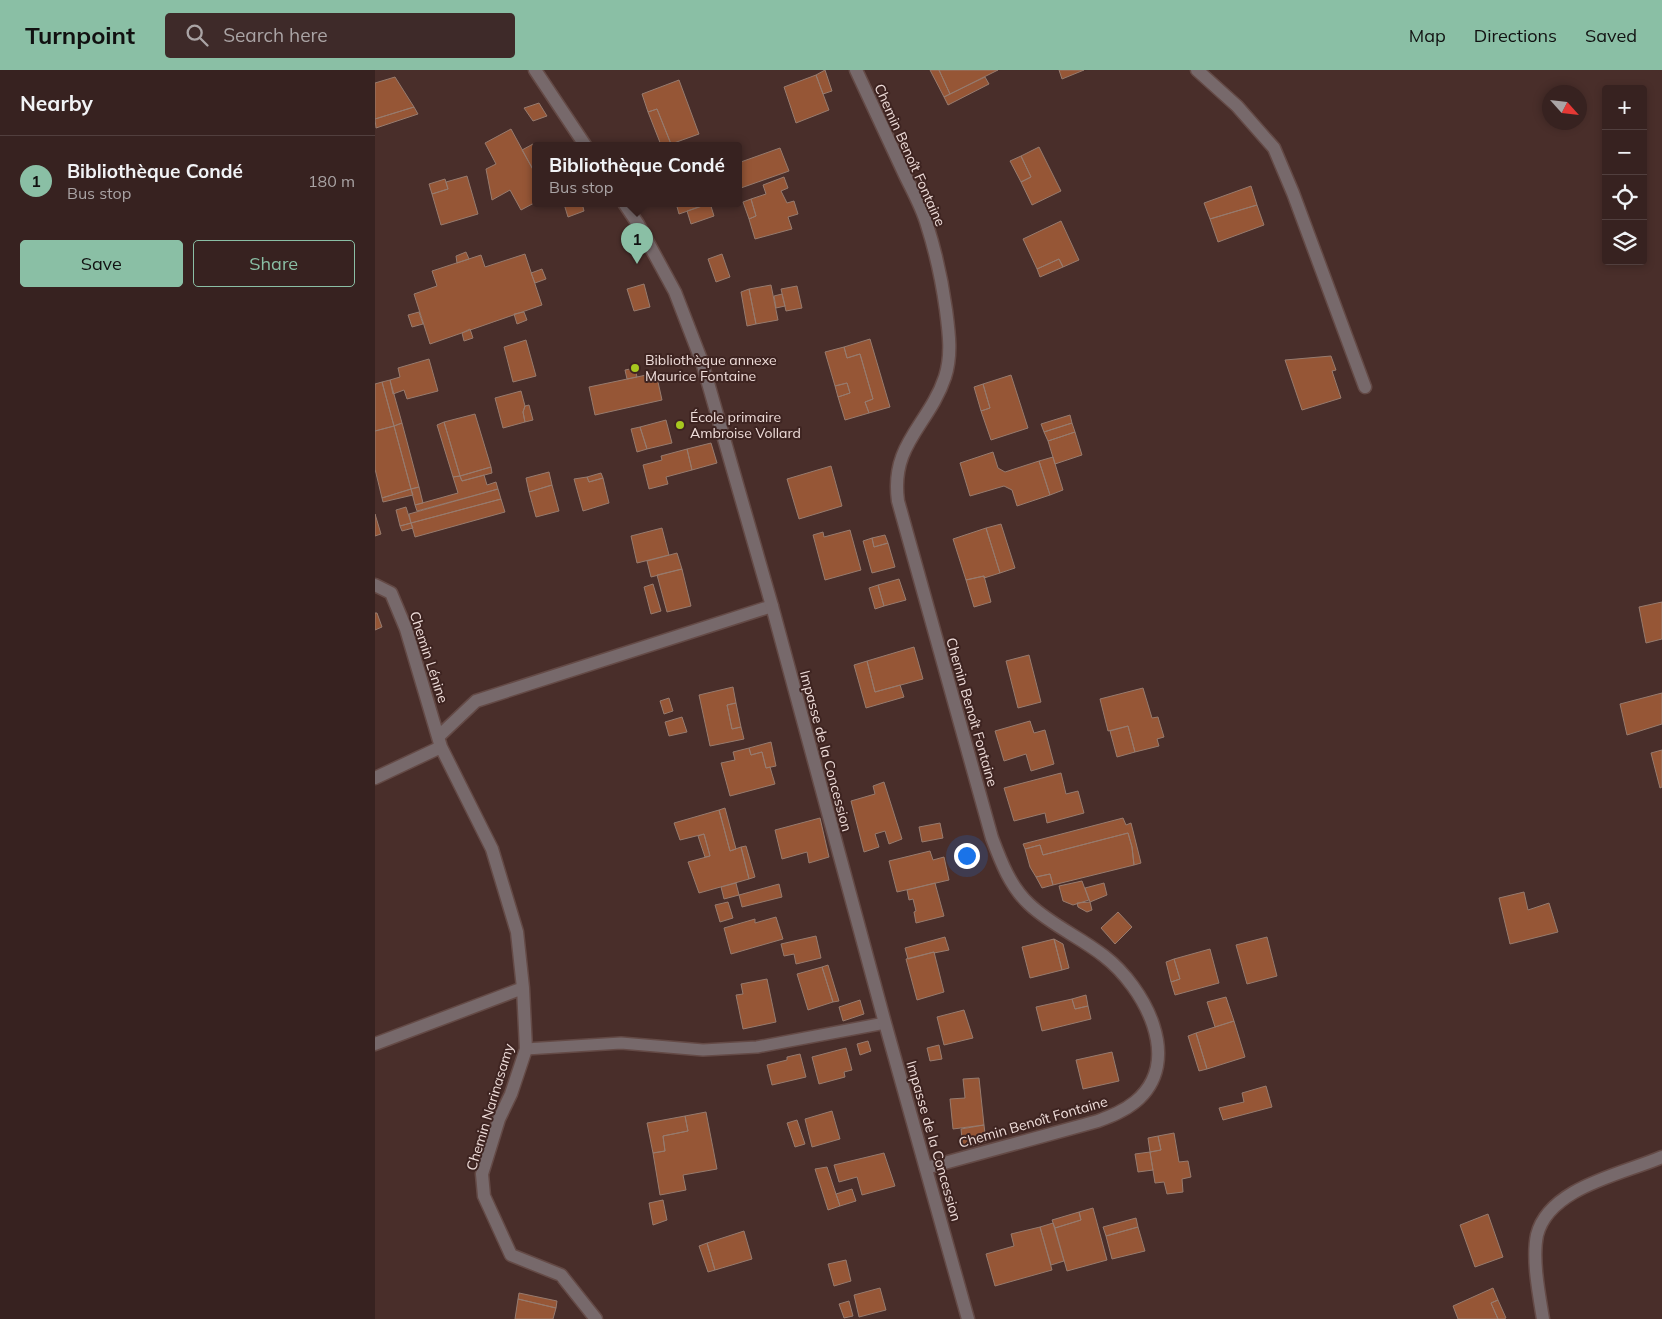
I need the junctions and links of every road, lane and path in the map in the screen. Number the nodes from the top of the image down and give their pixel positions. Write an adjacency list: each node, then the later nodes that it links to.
1 (535, 70): 4 (street)
2 (856, 70): 16 (street, Chemin Benoît Fontaine)
3 (1197, 70): 6 (street)
4 (583, 142)
5 (627, 207): 8 (street, Impasse de la Concession)
6 (1365, 387)
7 (375, 585): 9 (street, Chemin Lénine)
8 (772, 606): 9 (street); 12 (street, Impasse de la Concession)
9 (440, 742): 10 (street); 11 (street, Chemin Narinasamy)
10 (375, 778)
11 (523, 988): 13 (street); 14 (street, Chemin Narinasamy)
12 (885, 1023): 14 (lane); 16 (street, Impasse de la Concession)
13 (375, 1044)
14 (526, 1049): 17 (street, Chemin Narinasamy)
15 (1662, 1157): 19 (street)
16 (927, 1168): 18 (street, Impasse de la Concession)
17 (597, 1319)
18 (968, 1319)
19 (1543, 1319)

